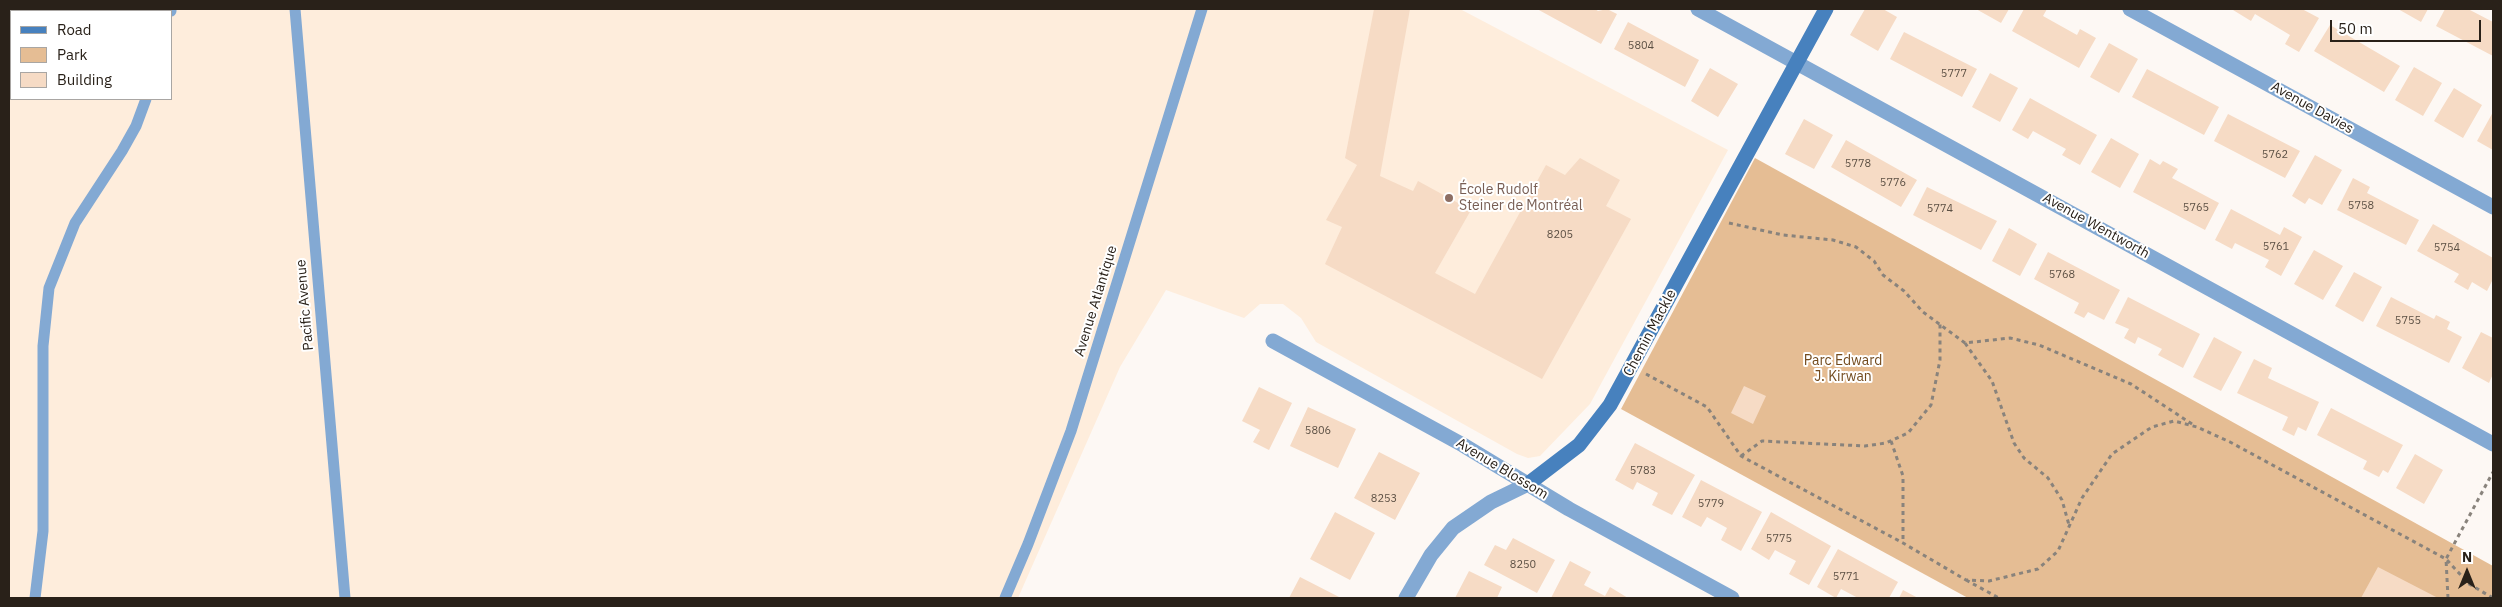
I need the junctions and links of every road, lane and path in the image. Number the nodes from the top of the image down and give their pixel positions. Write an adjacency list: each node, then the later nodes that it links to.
1 (294, 9): 25 (lane, Pacific Avenue)
2 (1202, 9): 26 (lane, Avenue Atlantique)
3 (1698, 9): 6 (street, Avenue Wentworth)
4 (1826, 9): 6 (street, Chemin Mackle)
5 (2130, 9): 8 (street, Avenue Davies)
6 (1797, 62): 9 (street, Chemin Mackle); 16 (street, Avenue Wentworth)
7 (146, 100): 24 (lane)
8 (2493, 207)
9 (1712, 218): 10 (path); 13 (street, Chemin Mackle)
10 (1940, 324): 12 (path); 15 (path)
11 (1273, 341): 19 (street, Avenue Blossom)
12 (1965, 342): 14 (path); 20 (path)
13 (1632, 367): 17 (path); 19 (street, Chemin Mackle)
14 (2197, 427): 20 (path); 22 (path)
15 (1891, 441): 17 (path); 21 (path)
16 (2493, 444)
17 (1741, 456): 21 (path)
18 (2493, 472): 22 (path)
19 (1528, 484): 27 (street, Chemin Mackle); 28 (street, Avenue Blossom)
20 (2070, 526): 23 (path)
21 (1903, 543): 23 (path)
22 (2446, 558): 30 (path); 31 (path)
23 (1966, 580): 29 (path)
24 (35, 598)
25 (345, 598)
26 (1005, 598)
27 (1406, 598)
28 (1732, 598)
29 (1999, 598)
30 (2448, 598)
31 (2493, 598)

